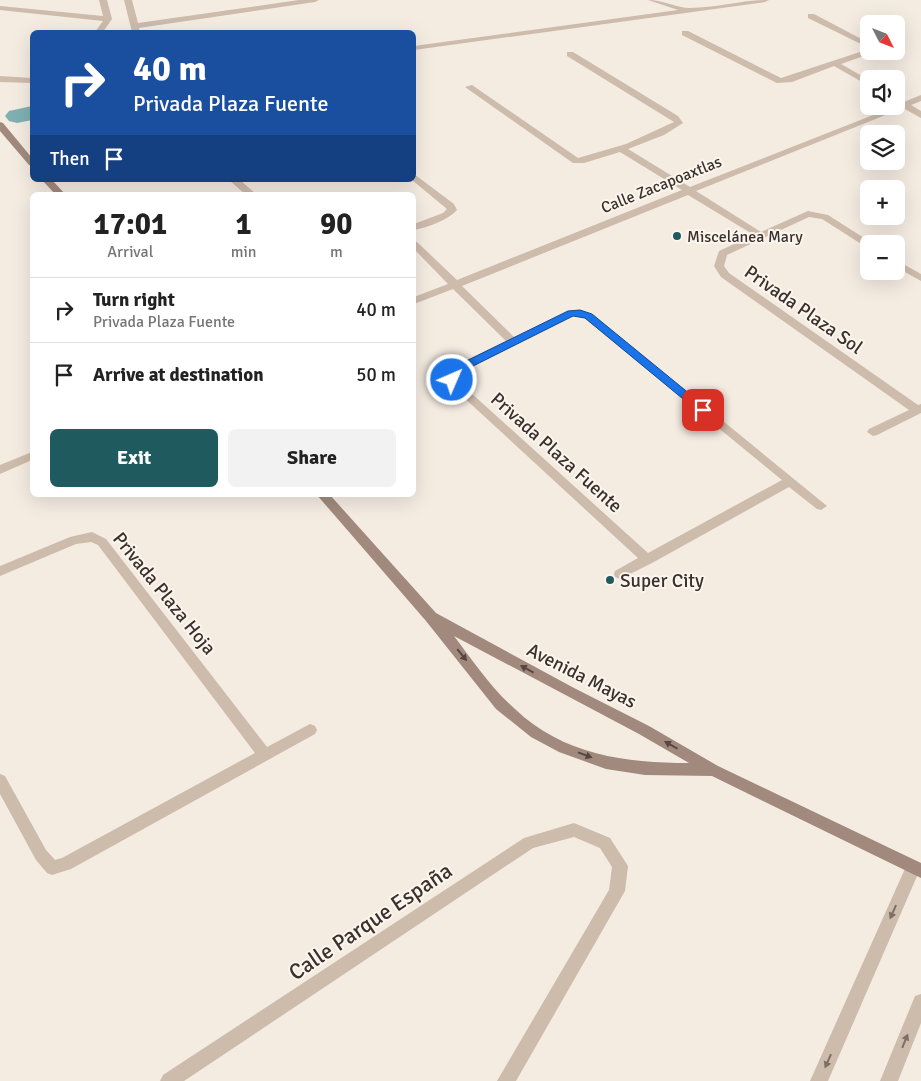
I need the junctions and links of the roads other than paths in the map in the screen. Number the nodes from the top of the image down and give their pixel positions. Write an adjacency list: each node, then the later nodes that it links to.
1 (103, 0): 9 (street)
2 (128, 0): 10 (street)
3 (315, 0): 10 (street)
4 (652, 0): 7 (street)
5 (765, 0): 7 (street)
6 (0, 8): 9 (street)
7 (688, 10): 14 (street)
8 (811, 16): 13 (street)
9 (108, 19): 11 (street)
10 (135, 29)
11 (100, 30)
12 (685, 32): 17 (street)
13 (860, 41)
14 (416, 48)
15 (570, 54): 28 (street)
16 (860, 55): 17 (street)
17 (836, 64): 19 (street)
18 (0, 79): 20 (street)
19 (860, 79)
20 (30, 82)
21 (469, 87): 28 (street)
22 (921, 98): 23 (street, Calle Zacapoaxtlas)
23 (905, 102)
24 (905, 106): 26 (street)
25 (871, 115): 33 (street, Calle Zacapoaxtlas)
26 (921, 115)
27 (1, 127): 29 (street)
28 (620, 148): 33 (street, Privada Plaza Sol)
29 (30, 161)
30 (416, 179): 36 (street)
31 (50, 182): 34 (street)
32 (236, 182): 35 (street)
33 (689, 190): 37 (street, Privada Plaza Sol); 42 (street, Calle Zacapoaxtlas)
34 (58, 192)
35 (248, 192)
36 (416, 226)
37 (760, 235): 38 (street, Privada Plaza Sol); 45 (street, Privada Plaza Sol)
38 (860, 239)
39 (416, 246): 42 (street)
40 (905, 268): 41 (street)
41 (921, 278)
42 (455, 284): 43 (street, Calle Zacapoaxtlas); 44 (street)
43 (416, 299)
44 (513, 342): 49 (street, Privada Plaza Fuente); 52 (street, Privada Plaza Fuente)
45 (919, 409): 46 (street, Privada Plaza Sol)
46 (873, 432)
47 (30, 457): 48 (street)
48 (0, 470)
49 (790, 481): 51 (street, Privada Plaza Fuente); 52 (street)
50 (325, 497): 55 (street, Avenida Mayas)
51 (820, 506)
52 (648, 560): 54 (street)
53 (0, 571): 57 (street, Privada Plaza Hoja)
54 (620, 574)
55 (431, 617): 58 (street, Avenida Mayas, one-way to 55); 58 (street, Avenida Mayas, one-way to 58)
56 (310, 730): 57 (street)
57 (265, 755): 59 (street)
58 (713, 770): 60 (street, Avenida Mayas)
59 (0, 780)
60 (917, 869): 64 (street, one-way to 64)
61 (921, 1002): 65 (street, one-way to 61)
62 (169, 1081): 63 (street, Calle Parque España)
63 (506, 1081)
64 (819, 1081)
65 (889, 1081)

